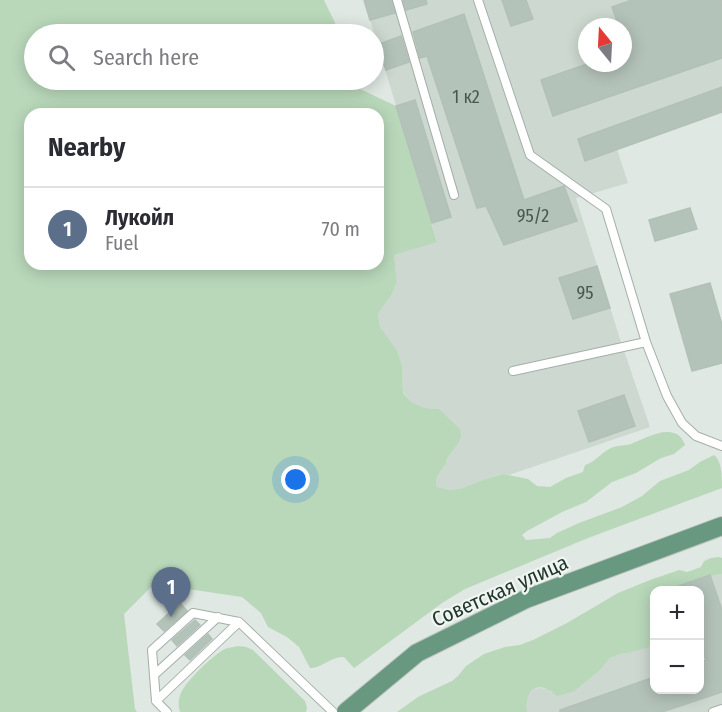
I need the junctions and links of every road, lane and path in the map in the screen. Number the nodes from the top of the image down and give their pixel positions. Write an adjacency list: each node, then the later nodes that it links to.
1 (397, 0): 3 (lane)
2 (478, 0): 4 (lane)
3 (454, 195)
4 (646, 342): 5 (lane); 6 (lane)
5 (513, 371)
6 (722, 446)
7 (722, 526): 15 (main road, Советская улица)
8 (218, 617): 9 (lane); 10 (lane); 10 (lane)
9 (239, 622): 11 (lane); 14 (lane)
10 (154, 675): 11 (lane)
11 (156, 701): 13 (lane)
12 (722, 709): 16 (lane)
13 (167, 712)
14 (333, 712)
15 (346, 712)
16 (713, 712)

